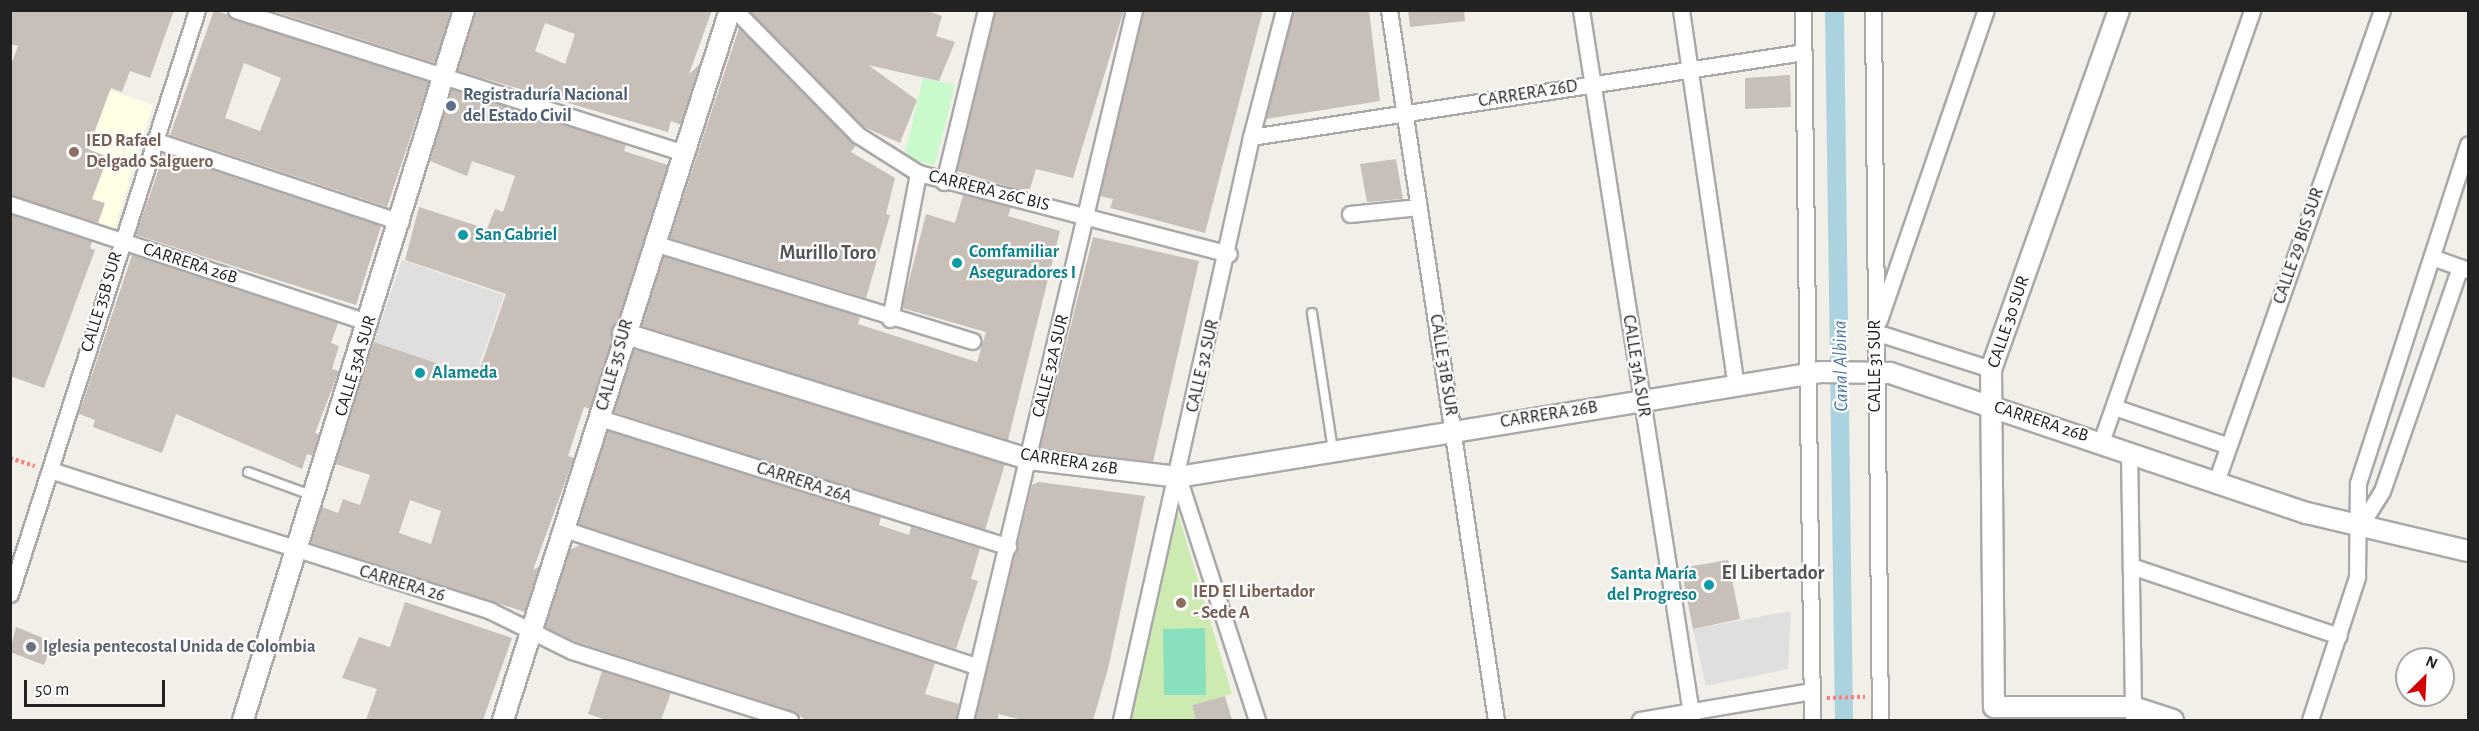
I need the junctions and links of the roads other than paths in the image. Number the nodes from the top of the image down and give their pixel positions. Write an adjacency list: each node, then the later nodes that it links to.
1 (196, 10): 24 (street, CALLE 35B SUR)
2 (236, 10): 20 (street)
3 (464, 10): 20 (street, CALLE 35A SUR)
4 (730, 10): 26 (street, CALLE 35 SUR)
5 (735, 10): 27 (street, CARRERA 26C BIS)
6 (986, 10): 28 (street)
7 (1134, 10): 32 (street, CALLE 32A SUR)
8 (1284, 10): 23 (street, CALLE 32 SUR)
9 (1389, 10): 22 (street, CALLE 31B SUR)
10 (1581, 10): 21 (street, CALLE 31A SUR)
11 (1681, 10): 19 (street)
12 (1803, 10): 18 (street)
13 (1873, 10): 42 (street, CALLE 31 SUR)
14 (1986, 10): 42 (street)
15 (2119, 10): 45 (street, CALLE 30 SUR)
16 (2252, 10): 51 (street)
17 (2382, 10): 55 (street, CALLE 29 BIS SUR)
18 (1804, 52): 19 (street, CARRERA 26D); 47 (street)
19 (1690, 70): 21 (street, CARRERA 26D); 48 (street)
20 (441, 78): 26 (street); 33 (street, CALLE 35A SUR)
21 (1593, 84): 22 (street, CARRERA 26D); 49 (street, CALLE 31A SUR)
22 (1405, 113): 23 (street, CARRERA 26D); 30 (street, CALLE 31B SUR)
23 (1251, 137): 36 (street, CALLE 32 SUR)
24 (154, 140): 33 (street); 34 (street, CALLE 35B SUR)
25 (2469, 144): 37 (street)
26 (684, 153): 35 (street, CALLE 35 SUR)
27 (918, 173): 28 (street, CARRERA 26C BIS); 40 (street)
28 (944, 182): 32 (street, CARRERA 26C BIS)
29 (10, 204): 34 (street, CARRERA 26B)
30 (1419, 207): 31 (street); 53 (street, CALLE 31B SUR)
31 (1350, 214)
32 (1088, 216): 36 (street, CARRERA 26C BIS); 58 (street, CALLE 32A SUR)
33 (401, 222): 41 (street, CALLE 35A SUR)
34 (121, 241): 41 (street, CARRERA 26B); 59 (street, CALLE 35B SUR)
35 (654, 243): 40 (street); 43 (street, CALLE 35 SUR)
36 (1229, 254): 61 (street, CALLE 32 SUR)
37 (2432, 257): 38 (street); 64 (street)
38 (2464, 268): 64 (street)
39 (1312, 313): 56 (lane)
40 (890, 320): 44 (street)
41 (369, 323): 63 (street, CALLE 35A SUR)
42 (1875, 332): 45 (street); 46 (street, CALLE 31 SUR)
43 (623, 333): 52 (street, CALLE 35 SUR); 58 (street, CARRERA 26B)
44 (972, 341)
45 (1991, 369): 50 (street, CALLE 30 SUR)
46 (1875, 372): 47 (street, CARRERA 26B); 50 (street, CARRERA 26B); 88 (street, CALLE 31 SUR)
47 (1815, 373): 48 (street, CARRERA 26B); 75 (street)
48 (1736, 386): 49 (street, CARRERA 26B)
49 (1642, 401): 53 (street, CARRERA 26B); 78 (street, CALLE 31A SUR)
50 (1989, 405): 54 (street, CARRERA 26B); 76 (street, CALLE 30 SUR)
51 (2114, 407): 54 (street); 55 (street)
52 (600, 418): 65 (street, CALLE 35 SUR); 66 (street, CARRERA 26A)
53 (1453, 431): 56 (street, CARRERA 26B); 85 (street, CALLE 31B SUR)
54 (2101, 442): 57 (street, CARRERA 26B)
55 (2229, 446): 62 (street, CALLE 29 BIS SUR)
56 (1334, 451): 61 (street, CARRERA 26B)
57 (2130, 452): 62 (street, CARRERA 26B); 70 (street)
58 (1028, 459): 61 (street, CARRERA 26B); 66 (street, CALLE 32A SUR)
59 (50, 470): 68 (street, CARRERA 26); 69 (street, CALLE 35B SUR)
60 (248, 472): 63 (lane)
61 (1178, 477): 83 (street, CALLE 32 SUR); 84 (street)
62 (2216, 482): 64 (street, CARRERA 26B)
63 (315, 496): 68 (street, CALLE 35A SUR)
64 (2360, 526): 67 (street, CARRERA 26B); 73 (street)
65 (564, 529): 72 (street, CALLE 35 SUR); 74 (street)
66 (1008, 547): 74 (street, CALLE 32A SUR)
67 (2469, 551)
68 (298, 553): 72 (street, CARRERA 26); 79 (street, CALLE 35A SUR)
69 (16, 557): 71 (street, CALLE 35B SUR)
70 (2131, 566): 73 (street); 77 (street)
71 (10, 594)
72 (531, 632): 80 (street, CALLE 35 SUR); 81 (street, CARRERA 26)
73 (2339, 636): 90 (street)
74 (978, 667): 82 (street, CALLE 32A SUR)
75 (1812, 691): 78 (street); 87 (street)
76 (1994, 714): 77 (street)
77 (2133, 714): 89 (street)
78 (1691, 716): 86 (street)
79 (243, 720)
80 (503, 720)
81 (790, 720)
82 (966, 720)
83 (1120, 720)
84 (1257, 720)
85 (1496, 720)
86 (1640, 720)
87 (1812, 720)
88 (1880, 720)
89 (2173, 720)
90 (2310, 720)

